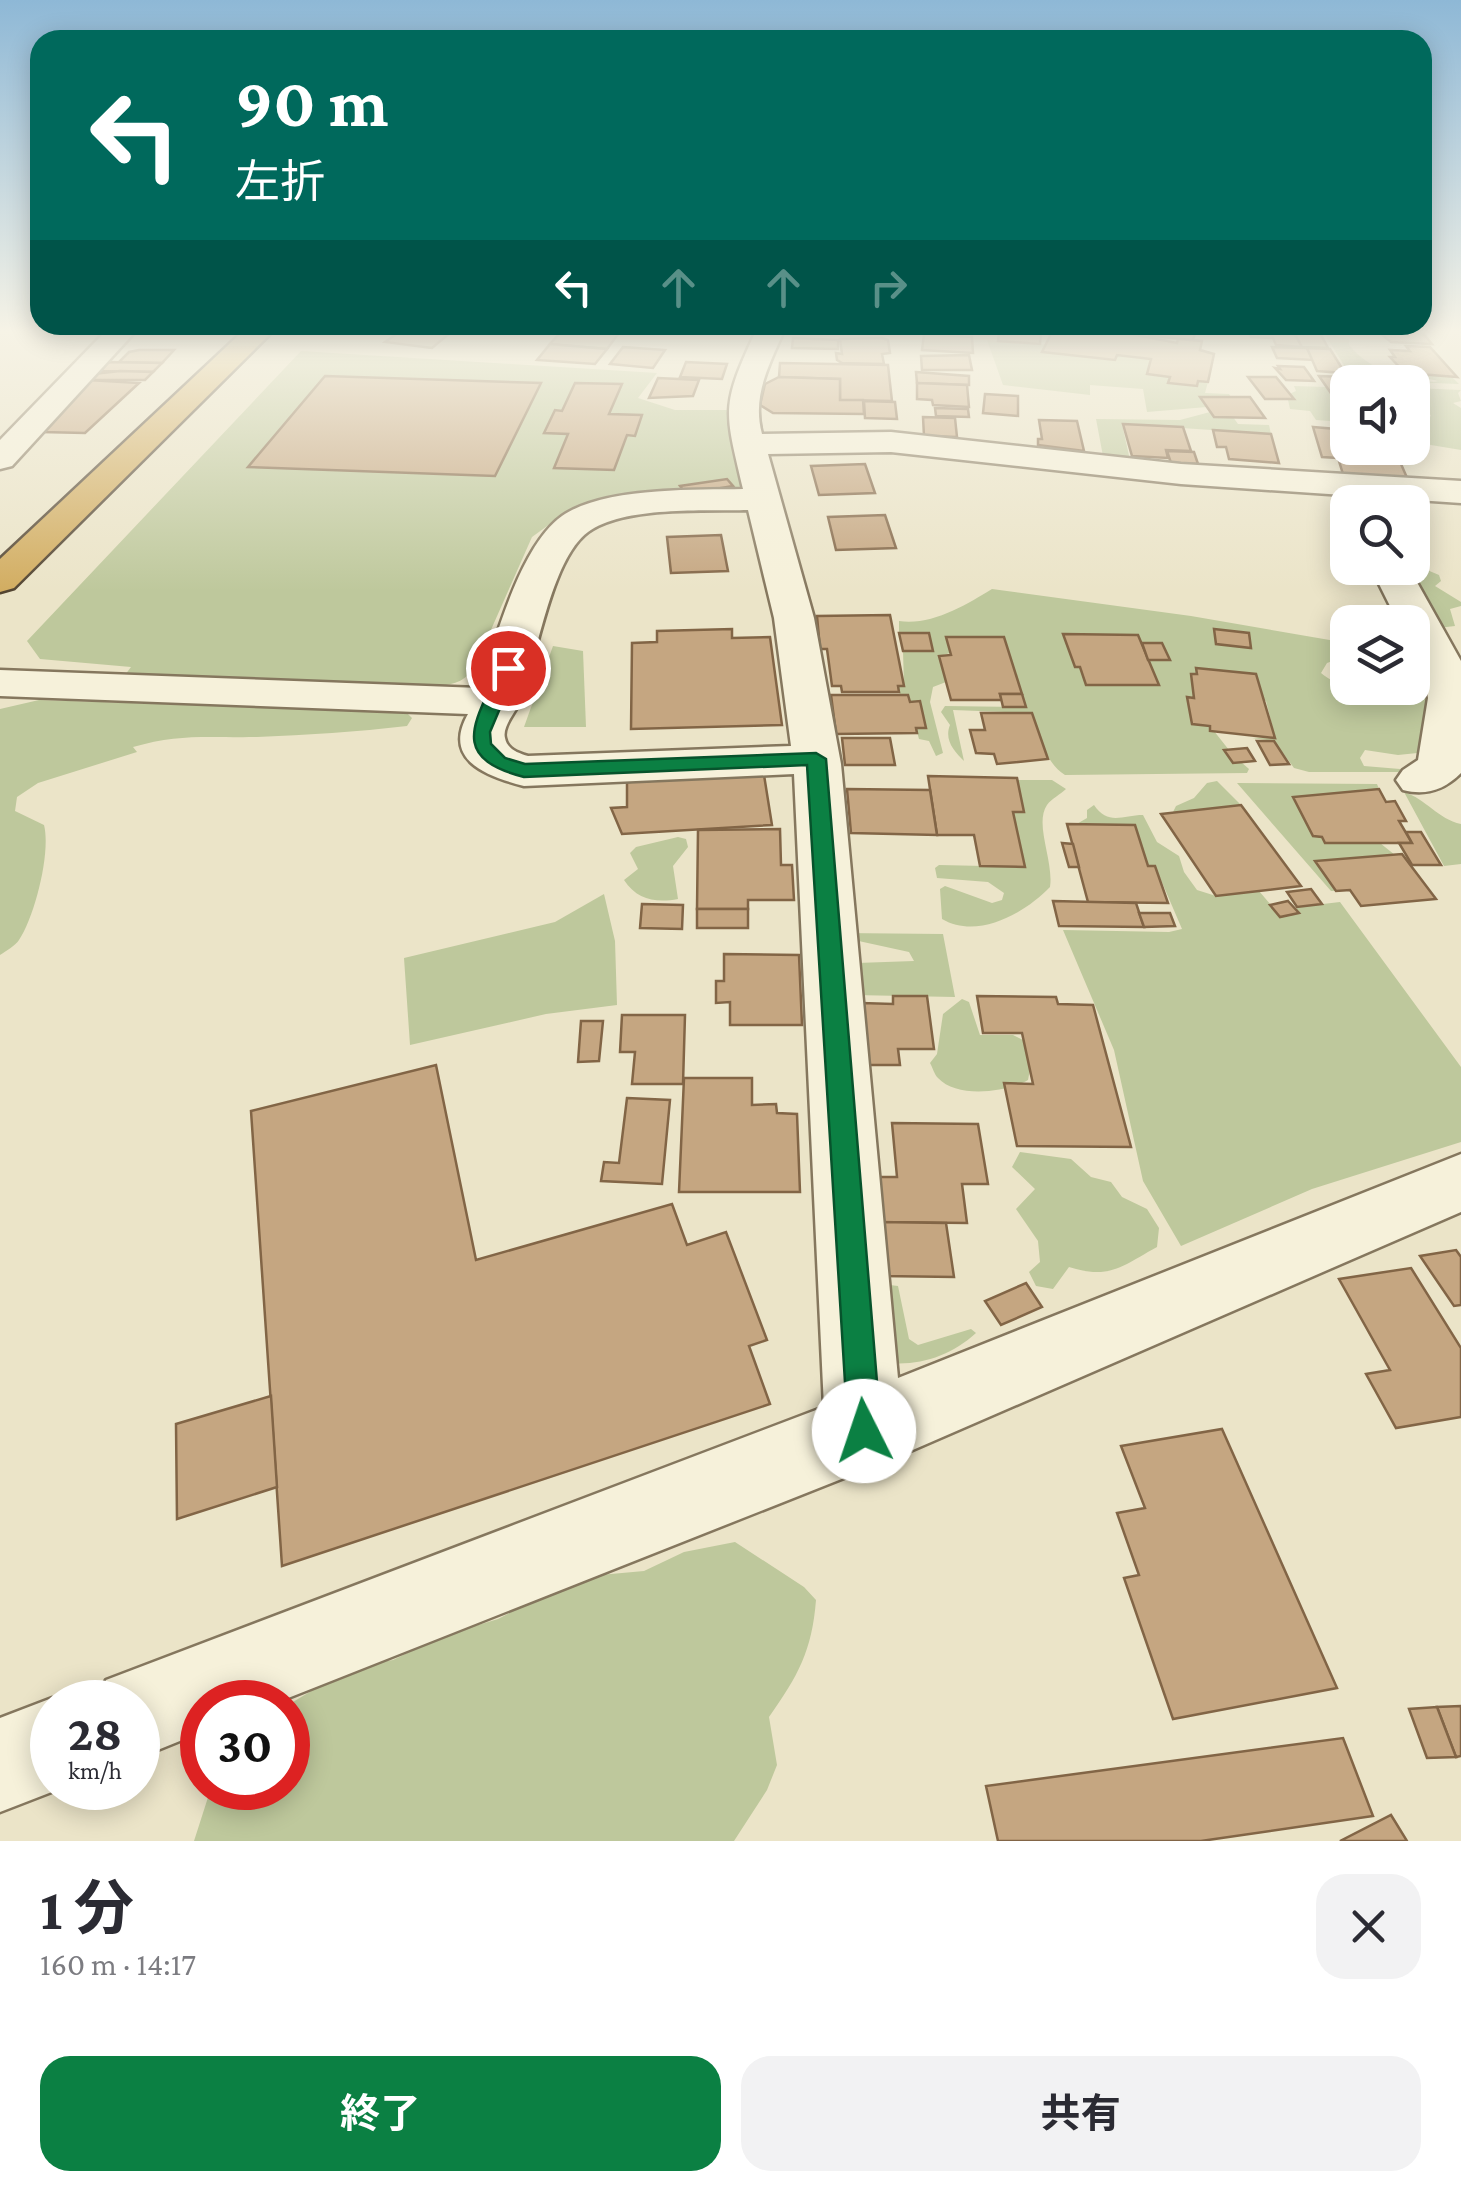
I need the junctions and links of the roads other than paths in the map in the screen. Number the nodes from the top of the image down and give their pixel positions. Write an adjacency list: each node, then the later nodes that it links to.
1 (38, 419): 5 (street)
2 (167, 419): 10 (highway)
3 (745, 419): 4 (street)
4 (748, 444): 6 (street); 9 (street)
5 (0, 458)
6 (1330, 492)
7 (1461, 492): 8 (street)
8 (1430, 493)
9 (761, 499): 13 (street); 14 (street)
10 (1, 577)
11 (1399, 585): 15 (street)
12 (0, 684): 13 (street)
13 (497, 702): 14 (street)
14 (816, 759): 17 (street)
15 (1420, 780)
16 (1461, 1182): 17 (street)
17 (864, 1431): 18 (street)
18 (160, 1703)
19 (30, 1753): 20 (street)
20 (0, 1765)

